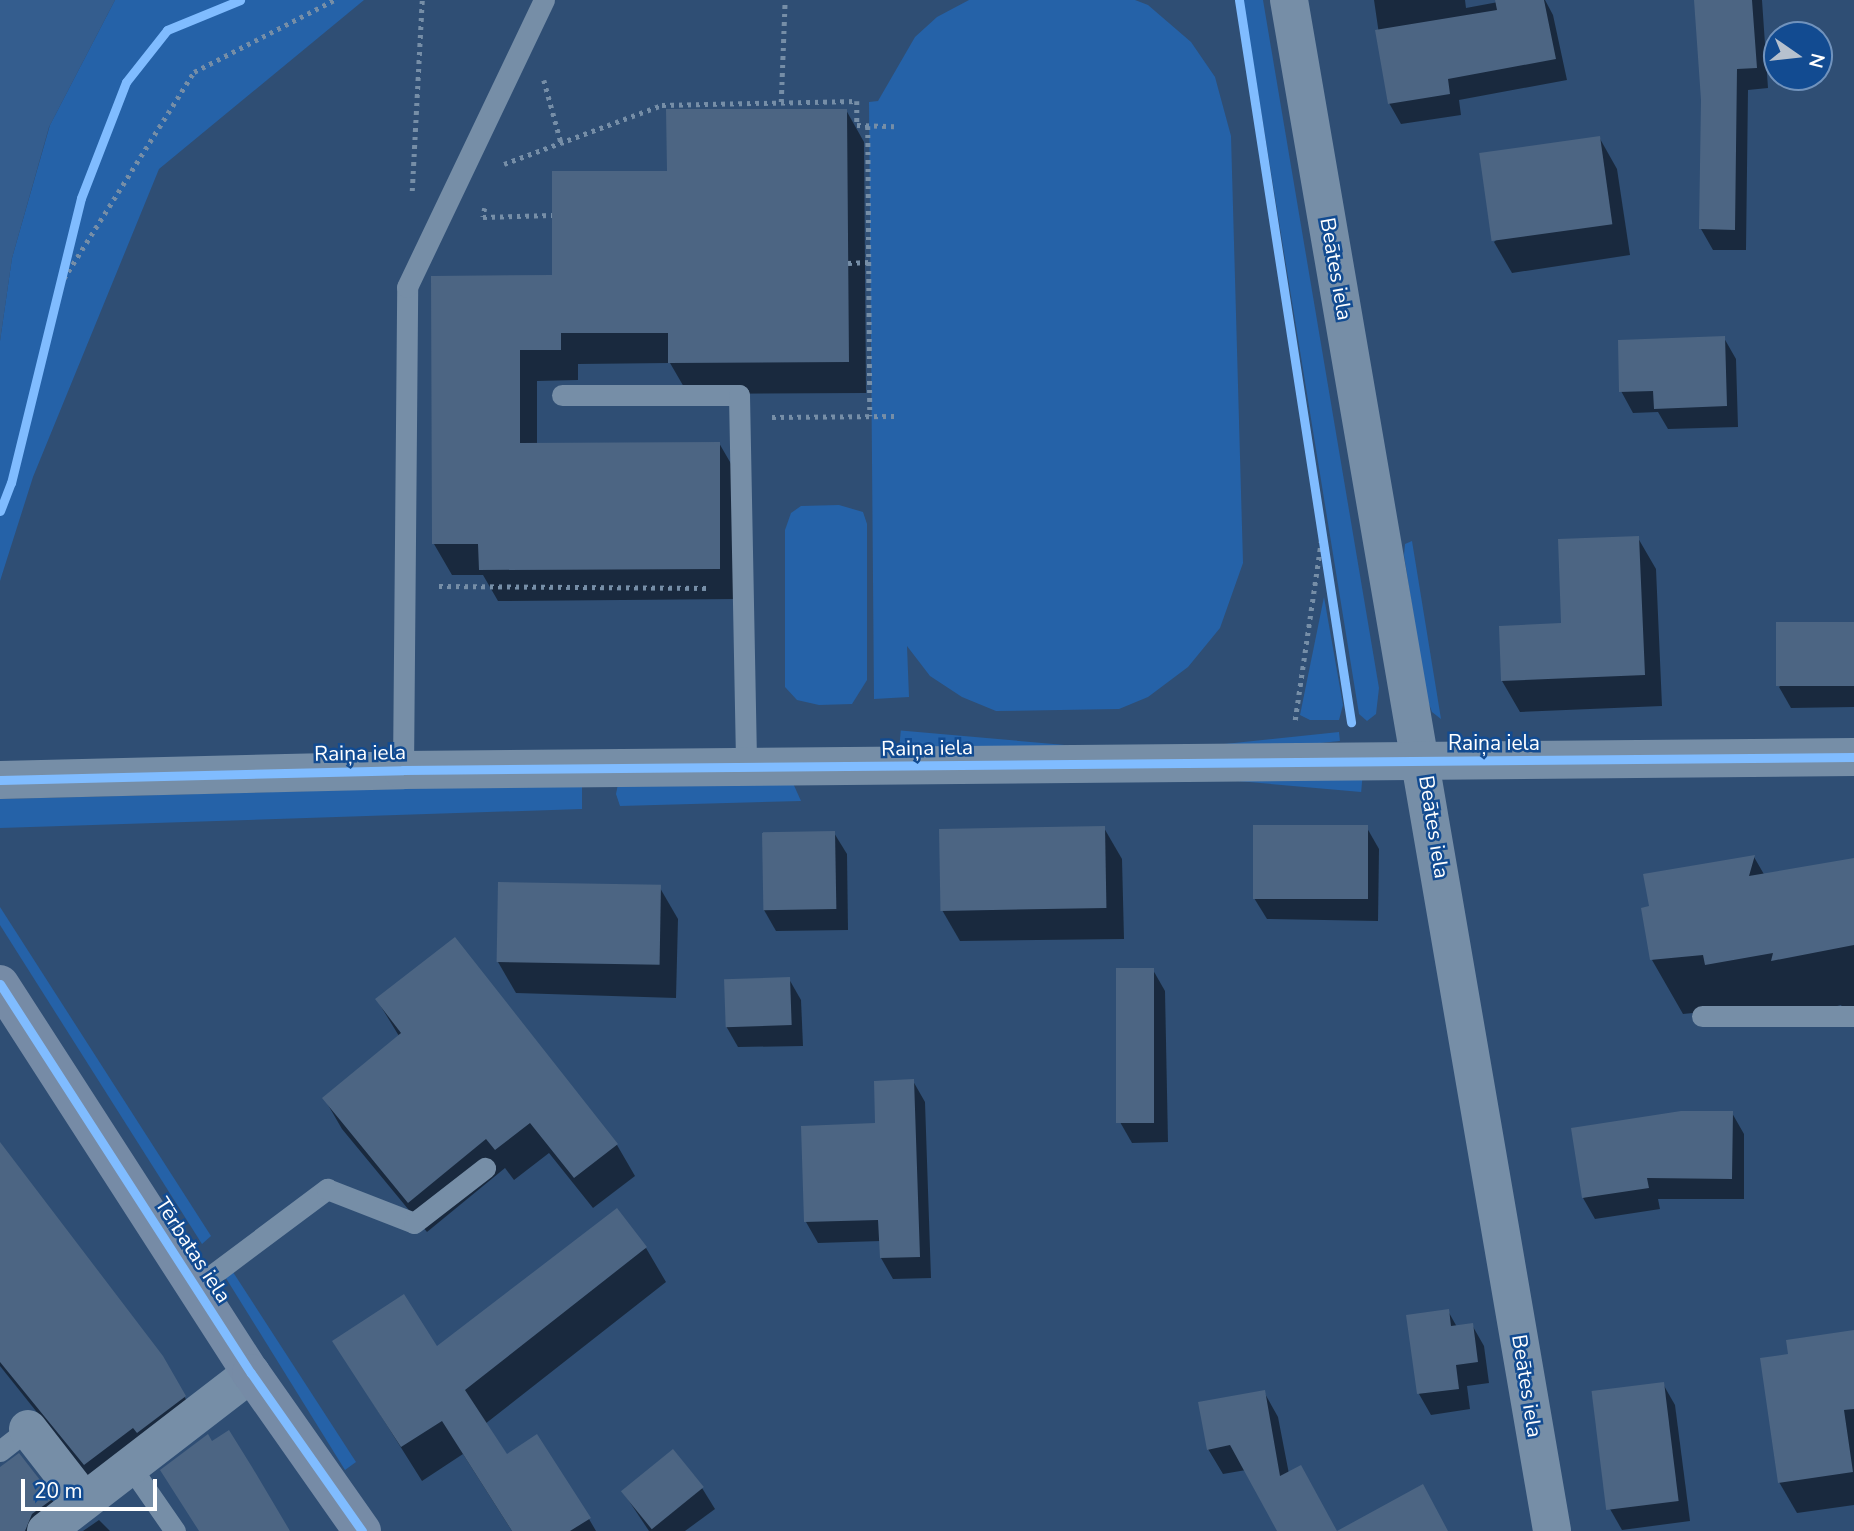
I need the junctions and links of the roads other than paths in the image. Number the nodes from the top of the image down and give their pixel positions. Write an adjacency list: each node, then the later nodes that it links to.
1 (544, 0): 7 (lane)
2 (1289, 0): 5 (street, Beātes iela)
3 (562, 395): 6 (lane)
4 (1854, 757): 5 (street, Raiņa iela)
5 (1423, 760): 6 (street, Raiņa iela); 21 (street, Beātes iela)
6 (746, 767): 7 (street, Raiņa iela)
7 (403, 770): 8 (street, Raiņa iela)
8 (0, 780)
9 (0, 984): 13 (main road, Tērbatas iela)
10 (1702, 1016): 11 (lane)
11 (1854, 1016)
12 (485, 1168): 13 (lane)
13 (196, 1287): 14 (main road, Tērbatas iela)
14 (251, 1373): 16 (street); 20 (main road, Tērbatas iela)
15 (14, 1440): 17 (street)
16 (130, 1466): 17 (street); 19 (lane)
17 (84, 1501): 18 (street)
18 (46, 1531)
19 (176, 1531)
20 (362, 1531)
21 (1552, 1531)

